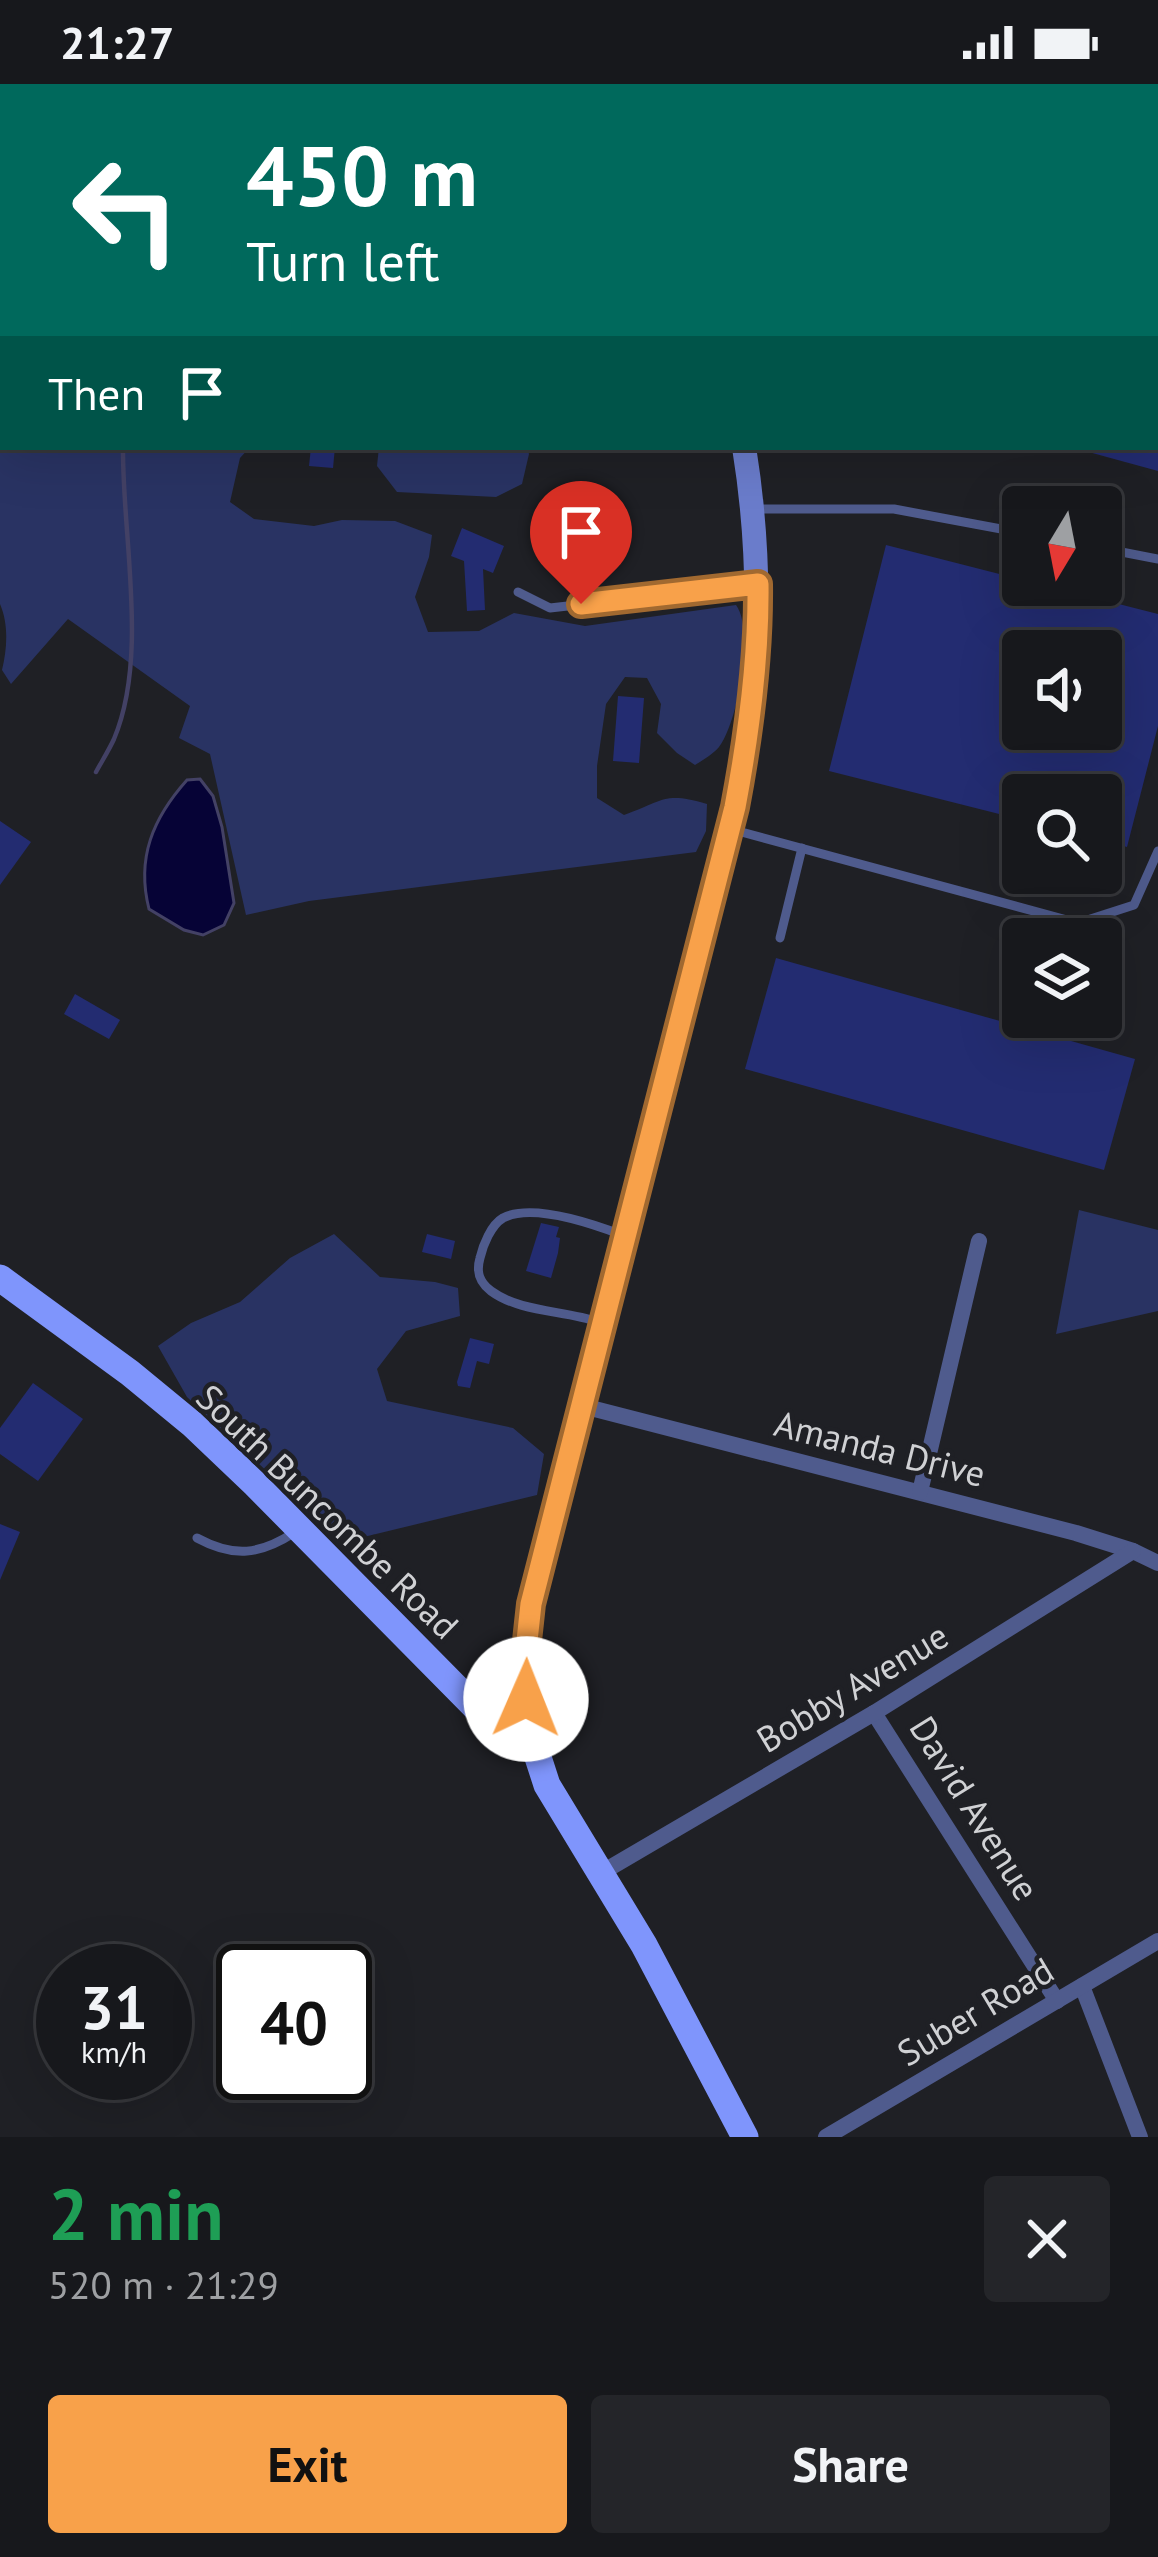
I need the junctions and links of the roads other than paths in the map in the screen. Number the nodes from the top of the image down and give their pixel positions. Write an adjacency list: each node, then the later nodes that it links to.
1 (744, 450): 2 (street)
2 (753, 509): 3 (lane); 6 (street)
3 (1002, 529)
4 (1122, 552): 5 (lane)
5 (1158, 559)
6 (758, 584): 7 (lane); 8 (street)
7 (518, 592)
8 (729, 829): 9 (lane); 12 (street)
9 (802, 848): 10 (lane); 11 (lane)
10 (1158, 851)
11 (780, 938)
12 (625, 1236): 15 (street); 15 (lane)
13 (980, 1241): 17 (street)
14 (0, 1278): 18 (main road, South Buncombe Road)
15 (604, 1323): 16 (street)
16 (583, 1406): 17 (street, Amanda Drive); 23 (street)
17 (920, 1492): 20 (street, Amanda Drive)
18 (300, 1529): 19 (lane); 23 (main road, South Buncombe Road)
19 (197, 1538)
20 (1133, 1551): 21 (street, Amanda Drive); 22 (street, Bobby Avenue)
21 (1158, 1563)
22 (874, 1713): 24 (street, Bobby Avenue); 27 (street, David Avenue)
23 (534, 1745): 24 (main road)
24 (601, 1873): 28 (main road)
25 (1158, 1941): 26 (street, Suber Road)
26 (1082, 1986): 27 (street, Suber Road); 30 (street)
27 (1057, 2001): 29 (street, Suber Road)
28 (745, 2137)
29 (826, 2137)
30 (1140, 2137)

